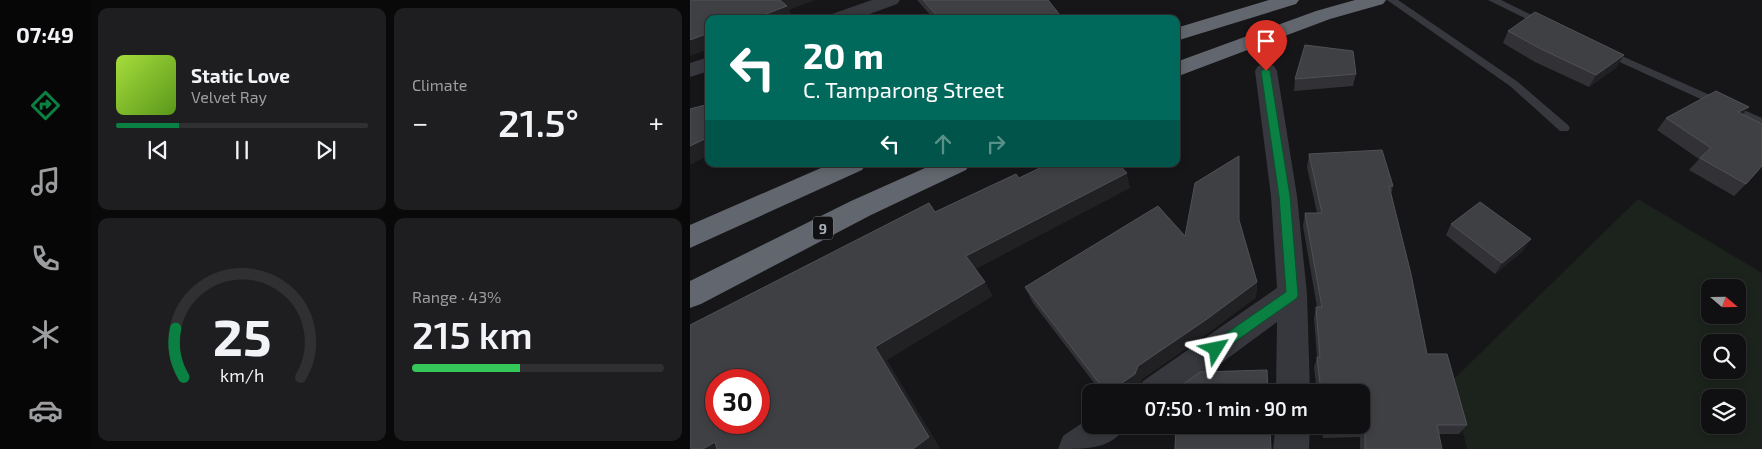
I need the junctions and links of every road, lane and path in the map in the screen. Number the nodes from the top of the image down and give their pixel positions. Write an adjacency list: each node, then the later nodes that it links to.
1 (890, 0): 7 (street)
2 (1289, 0): 6 (highway)
3 (1376, 0): 10 (highway)
4 (1392, 0): 17 (lane)
5 (1493, 0): 8 (lane)
6 (1241, 14): 9 (highway); 10 (highway)
7 (847, 15)
8 (1556, 29)
9 (1180, 34)
10 (1267, 37): 13 (highway)
11 (1600, 49): 16 (lane)
12 (705, 64): 14 (street)
13 (1180, 69)
14 (690, 70)
15 (1266, 71): 21 (street)
16 (1762, 123)
17 (1564, 128)
18 (846, 167): 20 (highway)
19 (950, 167): 22 (highway, 9)
20 (690, 237)
21 (1292, 294): 23 (street); 24 (street)
22 (690, 295)
23 (1166, 384)
24 (1293, 384)
25 (1097, 434): 27 (street)
26 (1292, 434): 28 (street)
27 (1076, 449)
28 (1291, 449)

